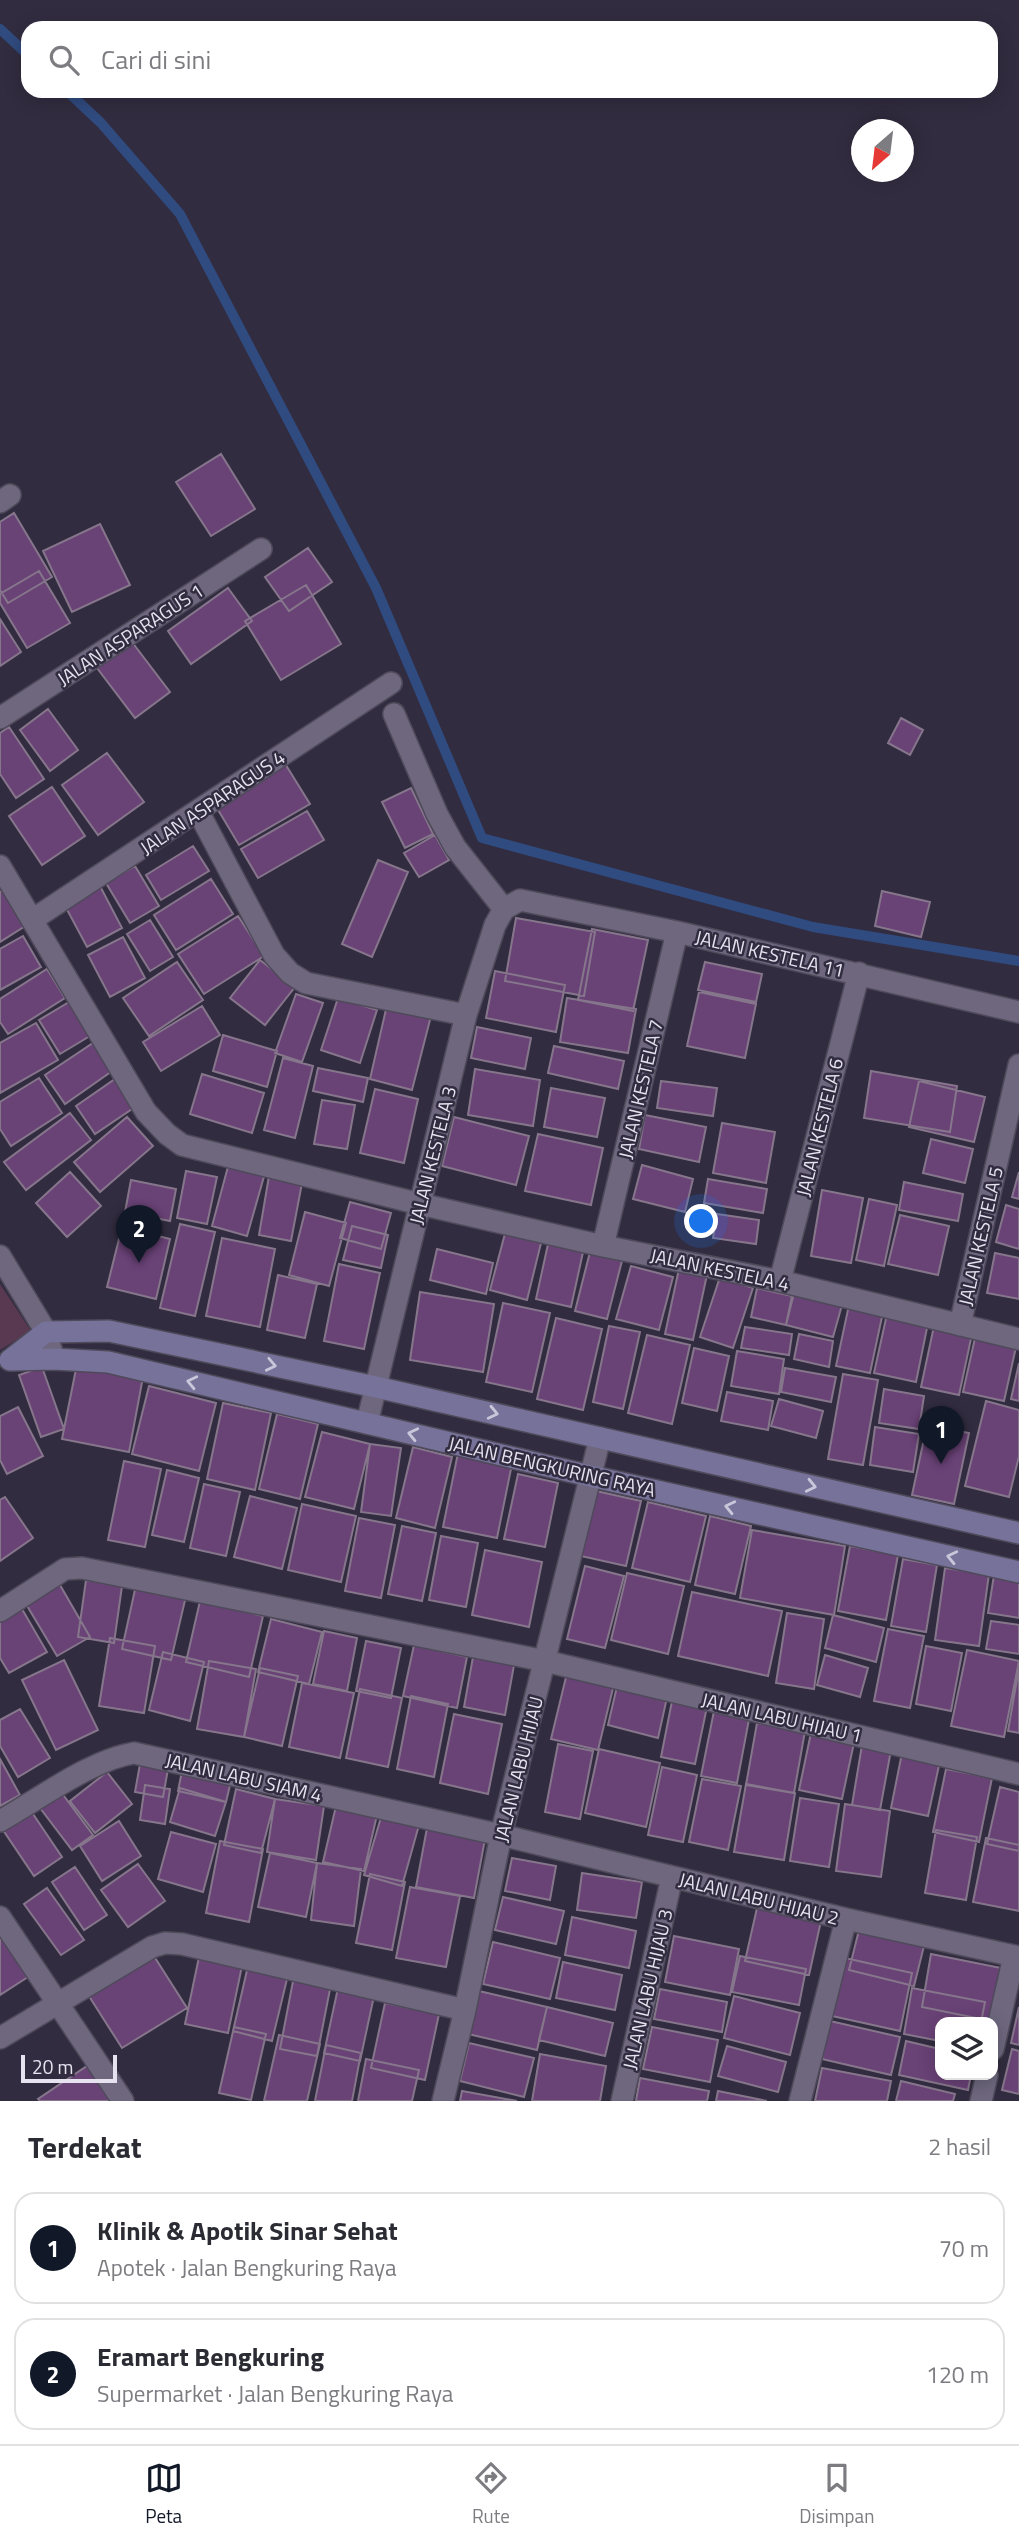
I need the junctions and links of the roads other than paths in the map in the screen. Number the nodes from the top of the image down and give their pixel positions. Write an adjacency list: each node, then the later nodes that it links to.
1 (261, 549): 4 (street, JALAN ASPARAGUS 1)
2 (391, 682): 5 (street, JALAN ASPARAGUS 4)
3 (394, 714): 7 (street)
4 (0, 718)
5 (198, 811): 8 (street, JALAN ASPARAGUS 4); 12 (street)
6 (0, 866): 8 (street, JALAN KESTELA 4)
7 (512, 904): 9 (street, JALAN KESTELA 11); 12 (street, JALAN KESTELA 3)
8 (33, 920): 14 (street, JALAN KESTELA 4)
9 (677, 932): 10 (street, JALAN KESTELA 11); 15 (street, JALAN KESTELA 7)
10 (859, 973): 11 (street, JALAN KESTELA 11); 17 (street, JALAN KESTELA 6)
11 (1019, 1012)
12 (466, 1015): 14 (street, JALAN KESTELA 3)
13 (1019, 1065): 18 (street, JALAN KESTELA 5)
14 (419, 1204): 15 (street, JALAN KESTELA 4); 23 (street, JALAN KESTELA 3)
15 (603, 1246): 17 (street, JALAN KESTELA 4)
16 (0, 1256): 19 (street)
17 (780, 1281): 18 (street, JALAN KESTELA 4)
18 (960, 1325): 20 (street, JALAN KESTELA 4)
19 (46, 1332): 21 (street); 22 (street); 23 (street, JALAN BENGKURING RAYA, one-way to 23)
20 (1019, 1339)
21 (54, 1359): 22 (street, JALAN BENGKURING RAYA); 24 (street, JALAN BENGKURING RAYA, one-way to 21)
22 (5, 1364)
23 (376, 1387): 24 (street, JALAN KESTELA 3); 25 (street, JALAN BENGKURING RAYA, one-way to 25)
24 (367, 1423): 26 (street, JALAN BENGKURING RAYA, one-way to 24)
25 (600, 1438): 26 (street, JALAN LABU HIJAU); 27 (street, JALAN BENGKURING RAYA, one-way to 27)
26 (590, 1476): 28 (street, JALAN BENGKURING RAYA, one-way to 26); 30 (street, JALAN LABU HIJAU)
27 (1019, 1533)
28 (1019, 1572)
29 (0, 1611): 30 (street, JALAN LABU HIJAU 1)
30 (545, 1661): 31 (street, JALAN LABU HIJAU 1); 33 (street, JALAN LABU HIJAU)
31 (1019, 1774)
32 (0, 1821): 33 (street, JALAN LABU SIAM 4)
33 (501, 1835): 34 (street, JALAN LABU HIJAU 2); 39 (street, JALAN LABU HIJAU)
34 (672, 1877): 36 (street, JALAN LABU HIJAU 2); 45 (street, JALAN LABU HIJAU 3)
35 (0, 1917): 38 (street)
36 (846, 1919): 37 (street, JALAN LABU HIJAU 2); 46 (street)
37 (1016, 1956): 40 (street)
38 (58, 2002): 39 (street); 41 (street); 43 (street)
39 (465, 2010): 44 (street, JALAN LABU HIJAU)
40 (998, 2029)
41 (0, 2038)
42 (986, 2080): 47 (street)
43 (123, 2101)
44 (443, 2101)
45 (622, 2101)
46 (800, 2101)
47 (981, 2101)

